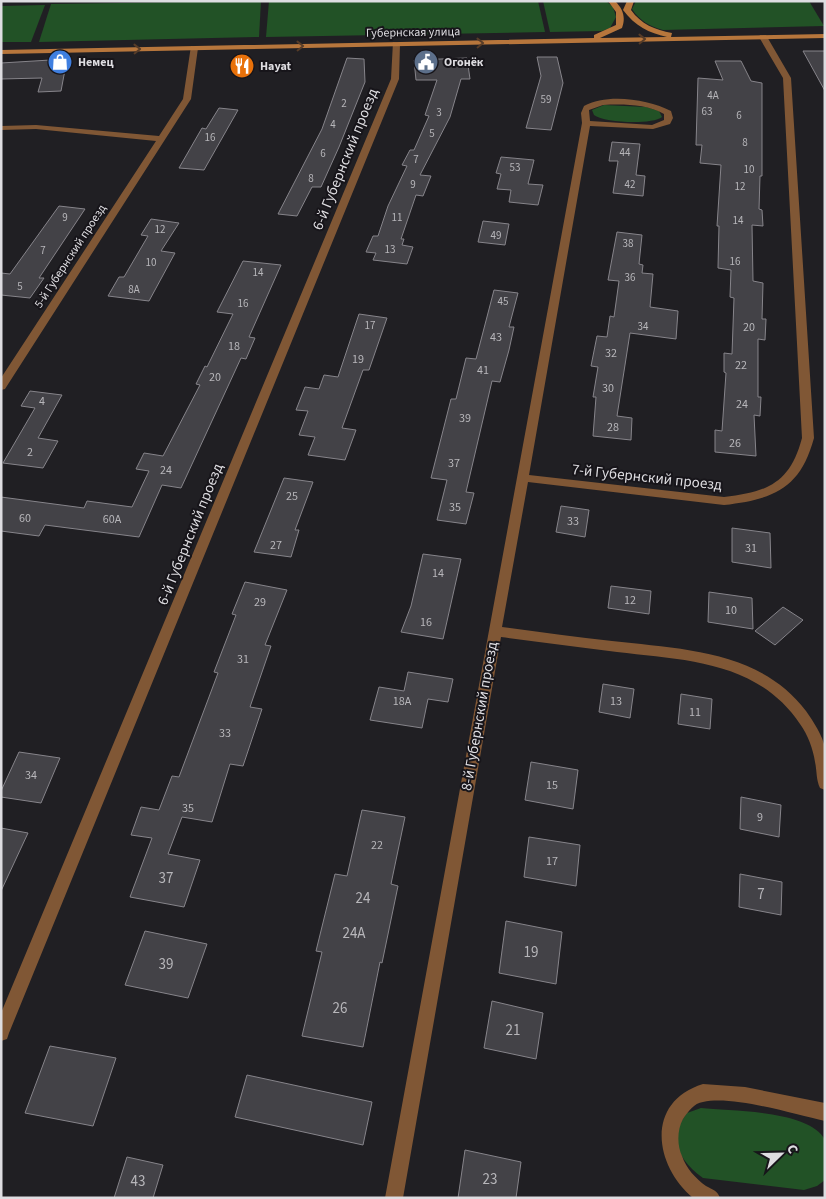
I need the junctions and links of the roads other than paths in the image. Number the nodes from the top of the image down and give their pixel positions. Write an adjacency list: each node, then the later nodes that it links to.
1 (611, 1): 6 (street)
2 (631, 1): 5 (street)
3 (825, 36): 4 (street, Губернская улица)
4 (763, 37): 5 (street, Губернская улица); 14 (street, 7-й Губернский проезд)
5 (689, 39): 6 (street, Губернская улица, one-way to 5)
6 (580, 41): 7 (street, Губернская улица, one-way to 6)
7 (396, 44): 8 (street, Губернская улица, one-way to 7); 17 (street, 6-й Губернский проезд)
8 (194, 48): 9 (street, Губернская улица, one-way to 8); 12 (street, 5-й Губернский проезд)
9 (1, 52)
10 (586, 123): 10 (street); 14 (street)
11 (1, 128): 12 (street)
12 (160, 139): 13 (street, 5-й Губернский проезд)
13 (1, 387)
14 (524, 478): 15 (street)
15 (494, 631): 16 (street, 8-й Губернский проезд); 19 (street, 8-й Губернский проезд)
16 (825, 784)
17 (1, 1033)
18 (825, 1112): 20 (street)
19 (394, 1198)
20 (711, 1198)

